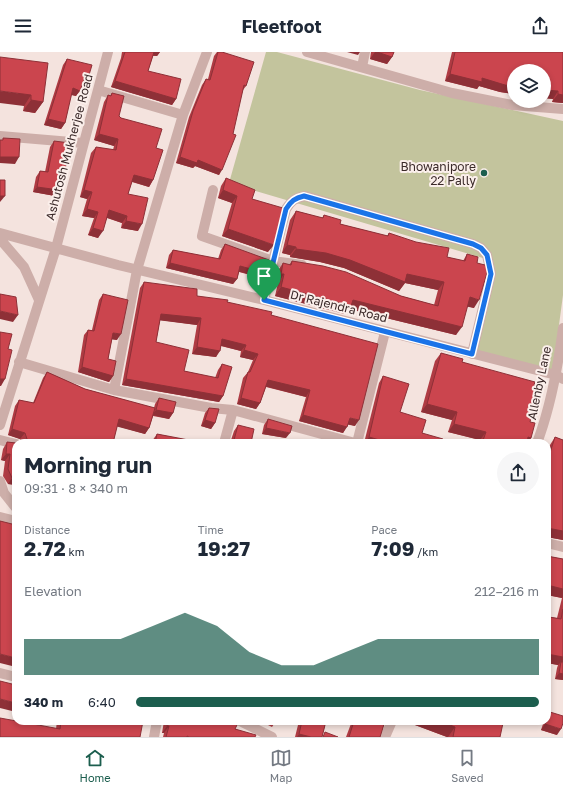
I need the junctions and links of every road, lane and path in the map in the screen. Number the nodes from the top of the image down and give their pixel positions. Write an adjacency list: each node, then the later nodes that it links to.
1 (108, 52): 6 (street, Ashutosh Mukherjee Road)
2 (206, 52): 8 (street)
3 (307, 52): 5 (street)
4 (365, 52): 5 (street)
5 (362, 67): 7 (street)
6 (98, 90): 8 (street); 10 (street, Ashutosh Mukherjee Road)
7 (563, 109)
8 (183, 115): 17 (street)
9 (0, 136): 10 (street)
10 (83, 143): 14 (street, Ashutosh Mukherjee Road)
11 (213, 190): 15 (street)
12 (0, 233): 14 (street, Dr Rajendra Road)
13 (0, 239): 18 (street)
14 (56, 248): 17 (street, Dr Rajendra Road); 18 (street, Ashutosh Mukherjee Road)
15 (273, 261): 16 (street); 19 (street); 22 (street)
16 (311, 267)
17 (137, 270): 19 (street, Dr Rajendra Road); 25 (street)
18 (39, 300): 23 (street, Ashutosh Mukherjee Road)
19 (264, 300): 21 (street, Dr Rajendra Road)
20 (563, 328): 24 (street, Allenby Lane)
21 (385, 332): 22 (street, Dr Rajendra Road); 30 (street)
22 (472, 354): 24 (street, Dr Rajendra Road)
23 (19, 362): 25 (street); 27 (street, Ashutosh Mukherjee Road)
24 (560, 377): 31 (street, Allenby Lane)
25 (114, 390): 26 (street)
26 (233, 410): 28 (street); 29 (street)
27 (0, 425)
28 (225, 439)
29 (341, 439)
30 (357, 439)
31 (538, 439)
32 (0, 440): 33 (street)
33 (12, 443)
34 (0, 481): 35 (street)
35 (12, 503)
36 (0, 517): 37 (street)
37 (12, 520)
38 (551, 545): 39 (street)
39 (563, 547)
40 (0, 673): 41 (street)
41 (12, 676)
42 (156, 725): 45 (street)
43 (248, 725): 46 (street)
44 (390, 725): 47 (street)
45 (154, 737)
46 (272, 737)
47 (385, 737)

